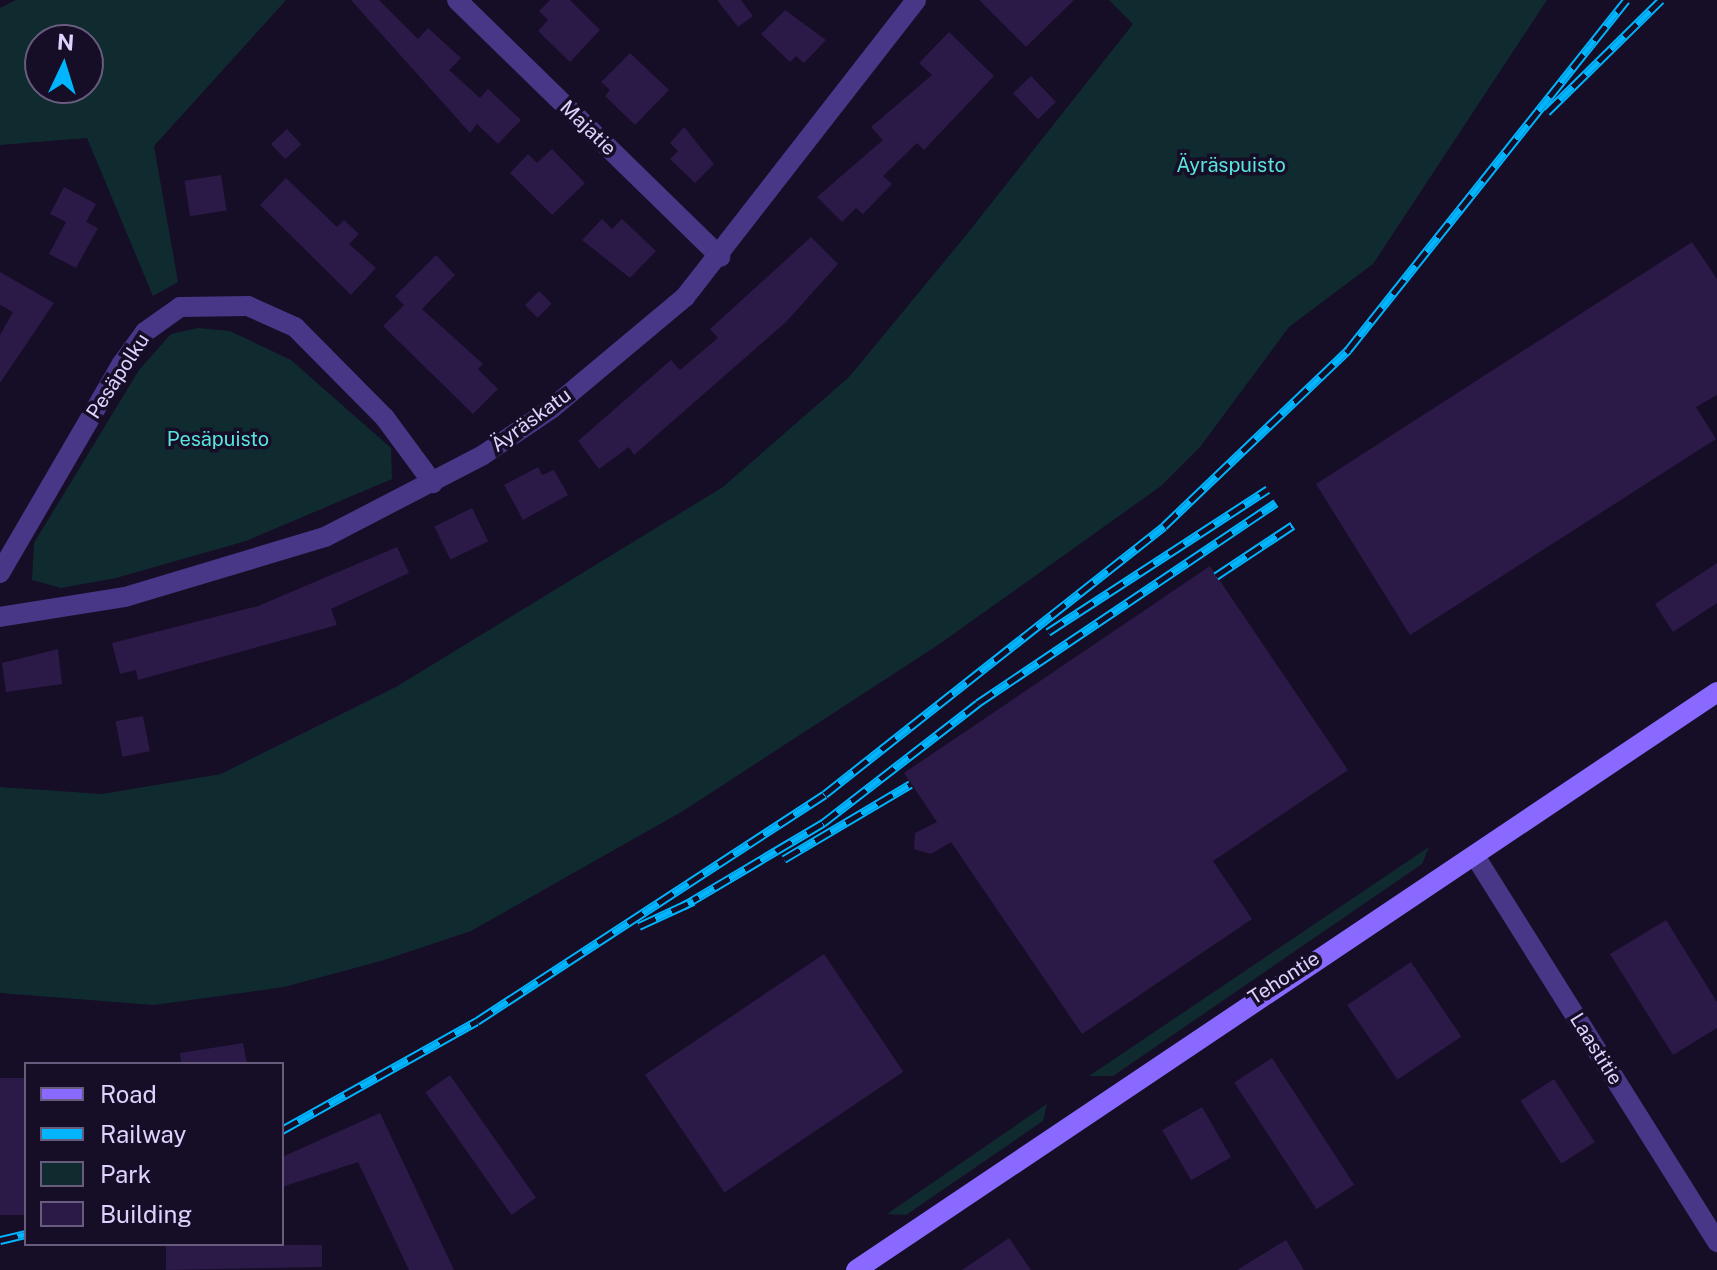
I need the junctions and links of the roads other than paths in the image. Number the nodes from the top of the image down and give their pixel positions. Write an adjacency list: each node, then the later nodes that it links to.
1 (457, 0): 3 (street, Majatie)
2 (916, 0): 3 (street, Äyräskatu)
3 (720, 257): 4 (street, Äyräskatu)
4 (433, 483): 5 (street, Pesäpolku); 6 (street, Äyräskatu)
5 (0, 573)
6 (0, 617)
7 (1717, 692): 8 (street, Tehontie)
8 (1475, 856): 9 (street, Laastitie); 10 (street, Tehontie)
9 (1717, 1242)
10 (856, 1270)

